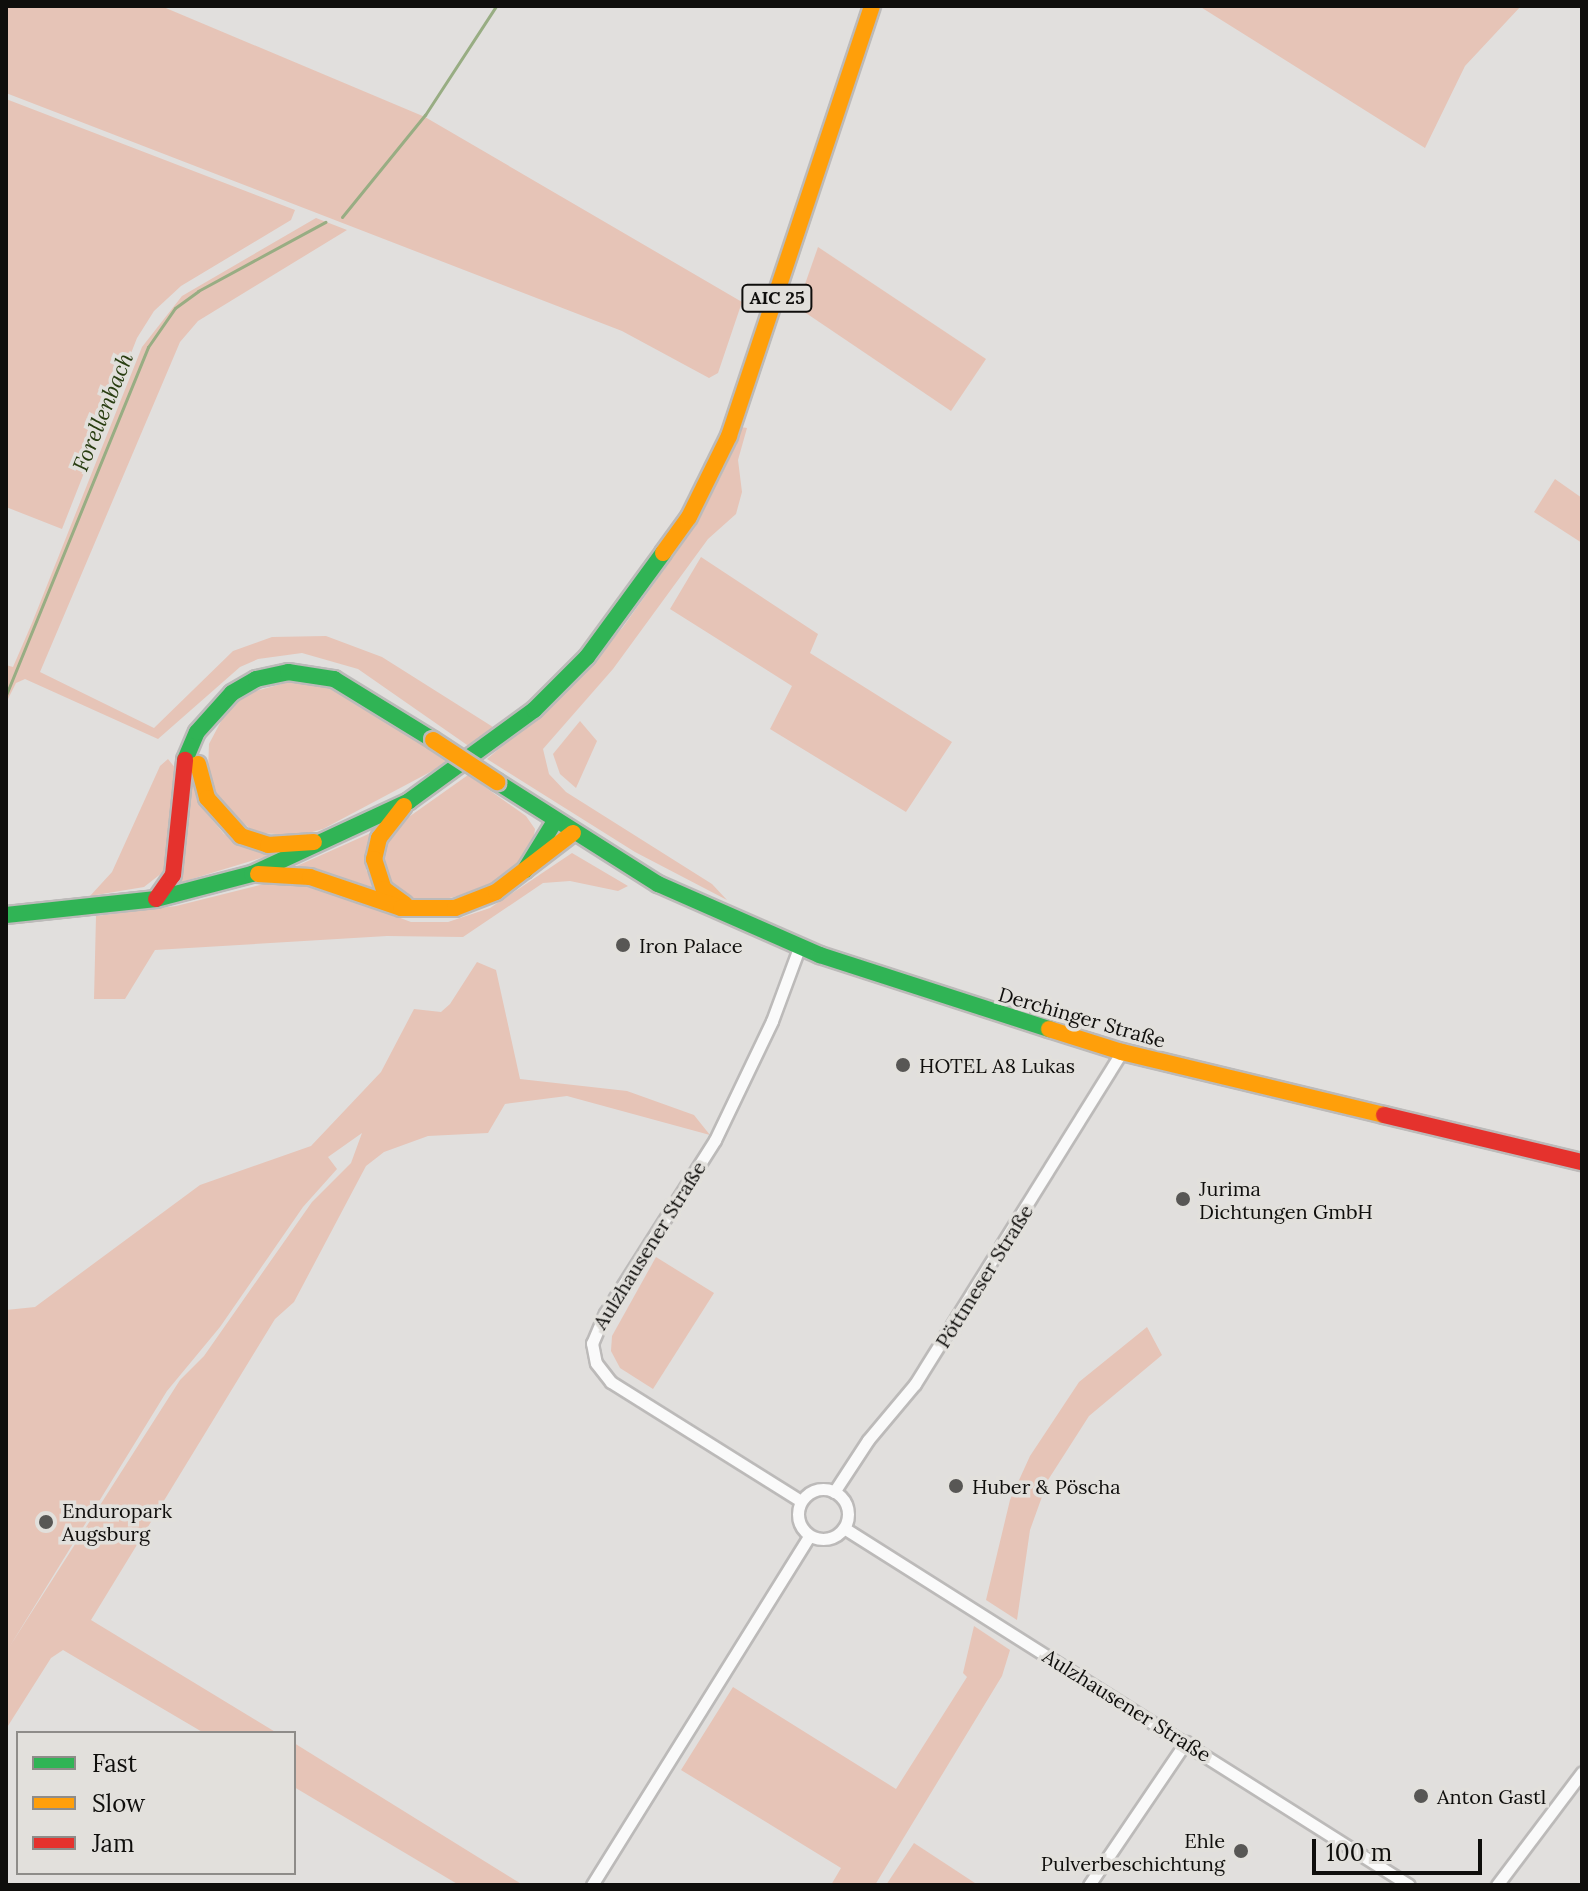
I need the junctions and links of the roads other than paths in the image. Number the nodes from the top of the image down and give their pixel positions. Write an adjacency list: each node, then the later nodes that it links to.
1 (872, 6): 3 (main road, AIC 25)
2 (192, 762): 4 (main road, Derchinger Straße, bridge); 6 (main road); 9 (main road)
3 (409, 801): 6 (main road, AIC 25); 10 (main road)
4 (555, 821): 5 (main road, Derchinger Straße); 8 (main road)
5 (573, 833): 8 (main road); 12 (main road, Derchinger Straße)
6 (331, 839): 7 (main road, AIC 25)
7 (252, 874): 9 (main road, AIC 25); 10 (main road)
8 (522, 874): 10 (main road)
9 (156, 899): 11 (main road, AIC 25)
10 (413, 909)
11 (6, 915)
12 (799, 948): 13 (main road, Derchinger Straße); 16 (street, Aulzhausener Straße)
13 (1122, 1052): 14 (main road, Derchinger Straße); 15 (street, Pöttmeser Straße)
14 (1582, 1162)
15 (834, 1492): 16 (street); 17 (street)
16 (801, 1501): 18 (street)
17 (844, 1528): 18 (street); 19 (street, Aulzhausener Straße)
18 (809, 1536): 21 (street)
19 (1186, 1742): 22 (street); 23 (street, Aulzhausener Straße)
20 (1582, 1772): 24 (street)
21 (592, 1885)
22 (1089, 1885)
23 (1409, 1885)
24 (1497, 1885)

